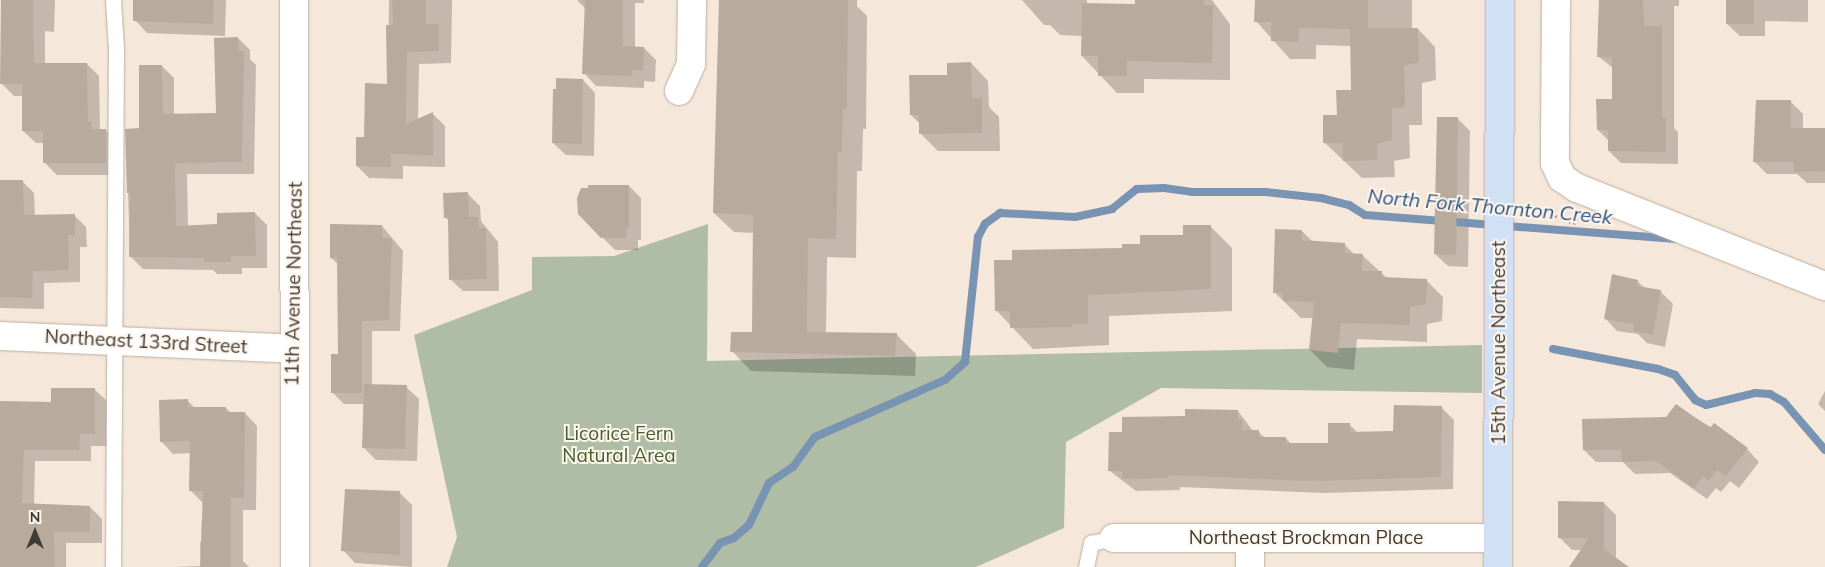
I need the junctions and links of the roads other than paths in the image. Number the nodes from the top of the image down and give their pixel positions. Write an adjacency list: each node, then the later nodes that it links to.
1 (113, 0): 9 (lane)
2 (294, 0): 10 (street, 11th Avenue Northeast)
3 (692, 0): 6 (street)
4 (1500, 0): 13 (main road, 15th Avenue Northeast)
5 (1556, 0): 7 (street)
6 (679, 91)
7 (1825, 286)
8 (0, 336): 9 (street, Northeast 133rd Street)
9 (114, 341): 10 (street, Northeast 133rd Street); 14 (lane)
10 (292, 349): 15 (street, 11th Avenue Northeast)
11 (1114, 538): 12 (street, Northeast Brockman Place); 16 (lane)
12 (1250, 538): 13 (street, Northeast Brockman Place); 17 (street)
13 (1498, 538): 18 (main road, 15th Avenue Northeast)
14 (113, 567)
15 (295, 567)
16 (1086, 567)
17 (1250, 567)
18 (1498, 567)

